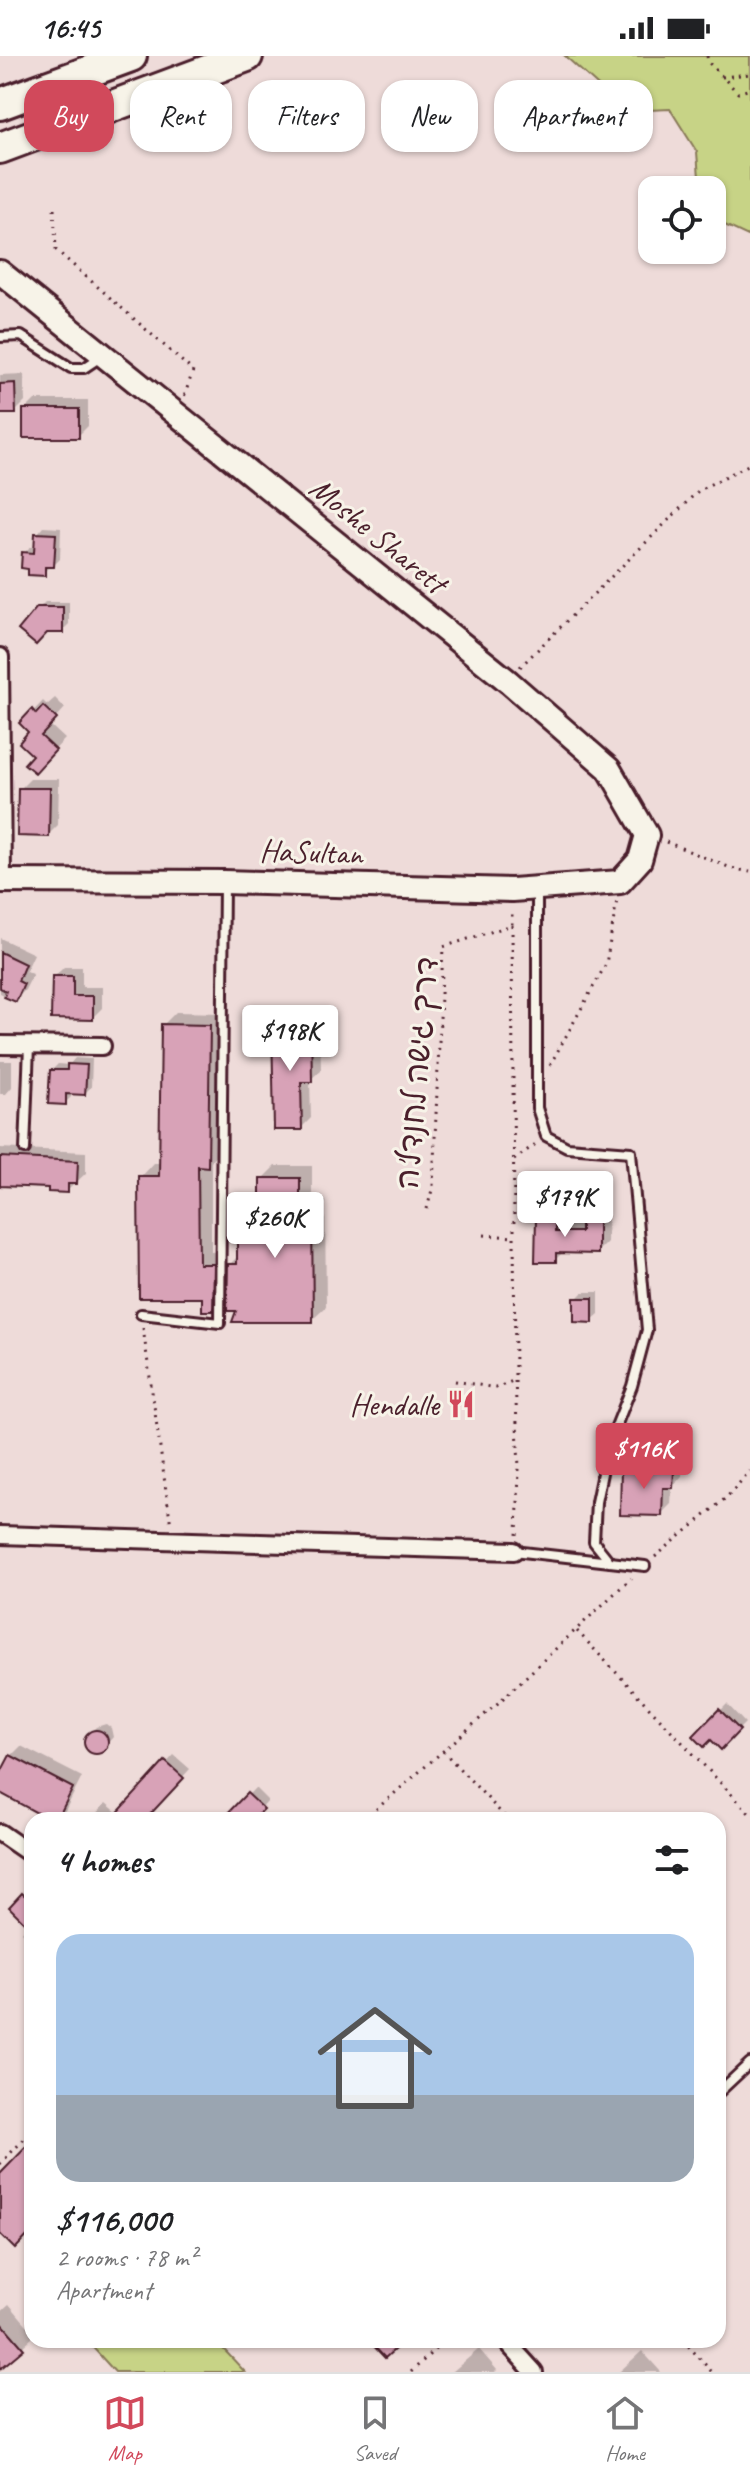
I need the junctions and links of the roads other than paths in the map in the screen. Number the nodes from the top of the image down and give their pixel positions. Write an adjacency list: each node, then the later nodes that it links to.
1 (131, 56): 3 (highway)
2 (247, 56): 4 (highway)
3 (0, 104)
4 (0, 148)
5 (0, 272): 7 (street, Moshe Sharett)
6 (0, 337): 7 (lane)
7 (103, 355): 11 (street, Moshe Sharett)
8 (0, 657): 9 (street)
9 (1, 881): 10 (street, HaSultan)
10 (224, 882): 12 (street, HaSultan); 17 (lane)
11 (620, 882): 12 (street, HaSultan)
12 (537, 888): 20 (lane)
13 (0, 1045): 14 (street)
14 (29, 1046): 15 (street); 16 (lane)
15 (102, 1046)
16 (25, 1149)
17 (141, 1314)
18 (0, 1535): 19 (street)
19 (514, 1551): 20 (lane)
20 (610, 1562): 21 (lane)
21 (645, 1566)
22 (0, 1833): 23 (street)
23 (24, 1850)
24 (750, 2063): 25 (lane)
25 (726, 2086)
26 (512, 2348): 27 (street)
27 (534, 2372)

